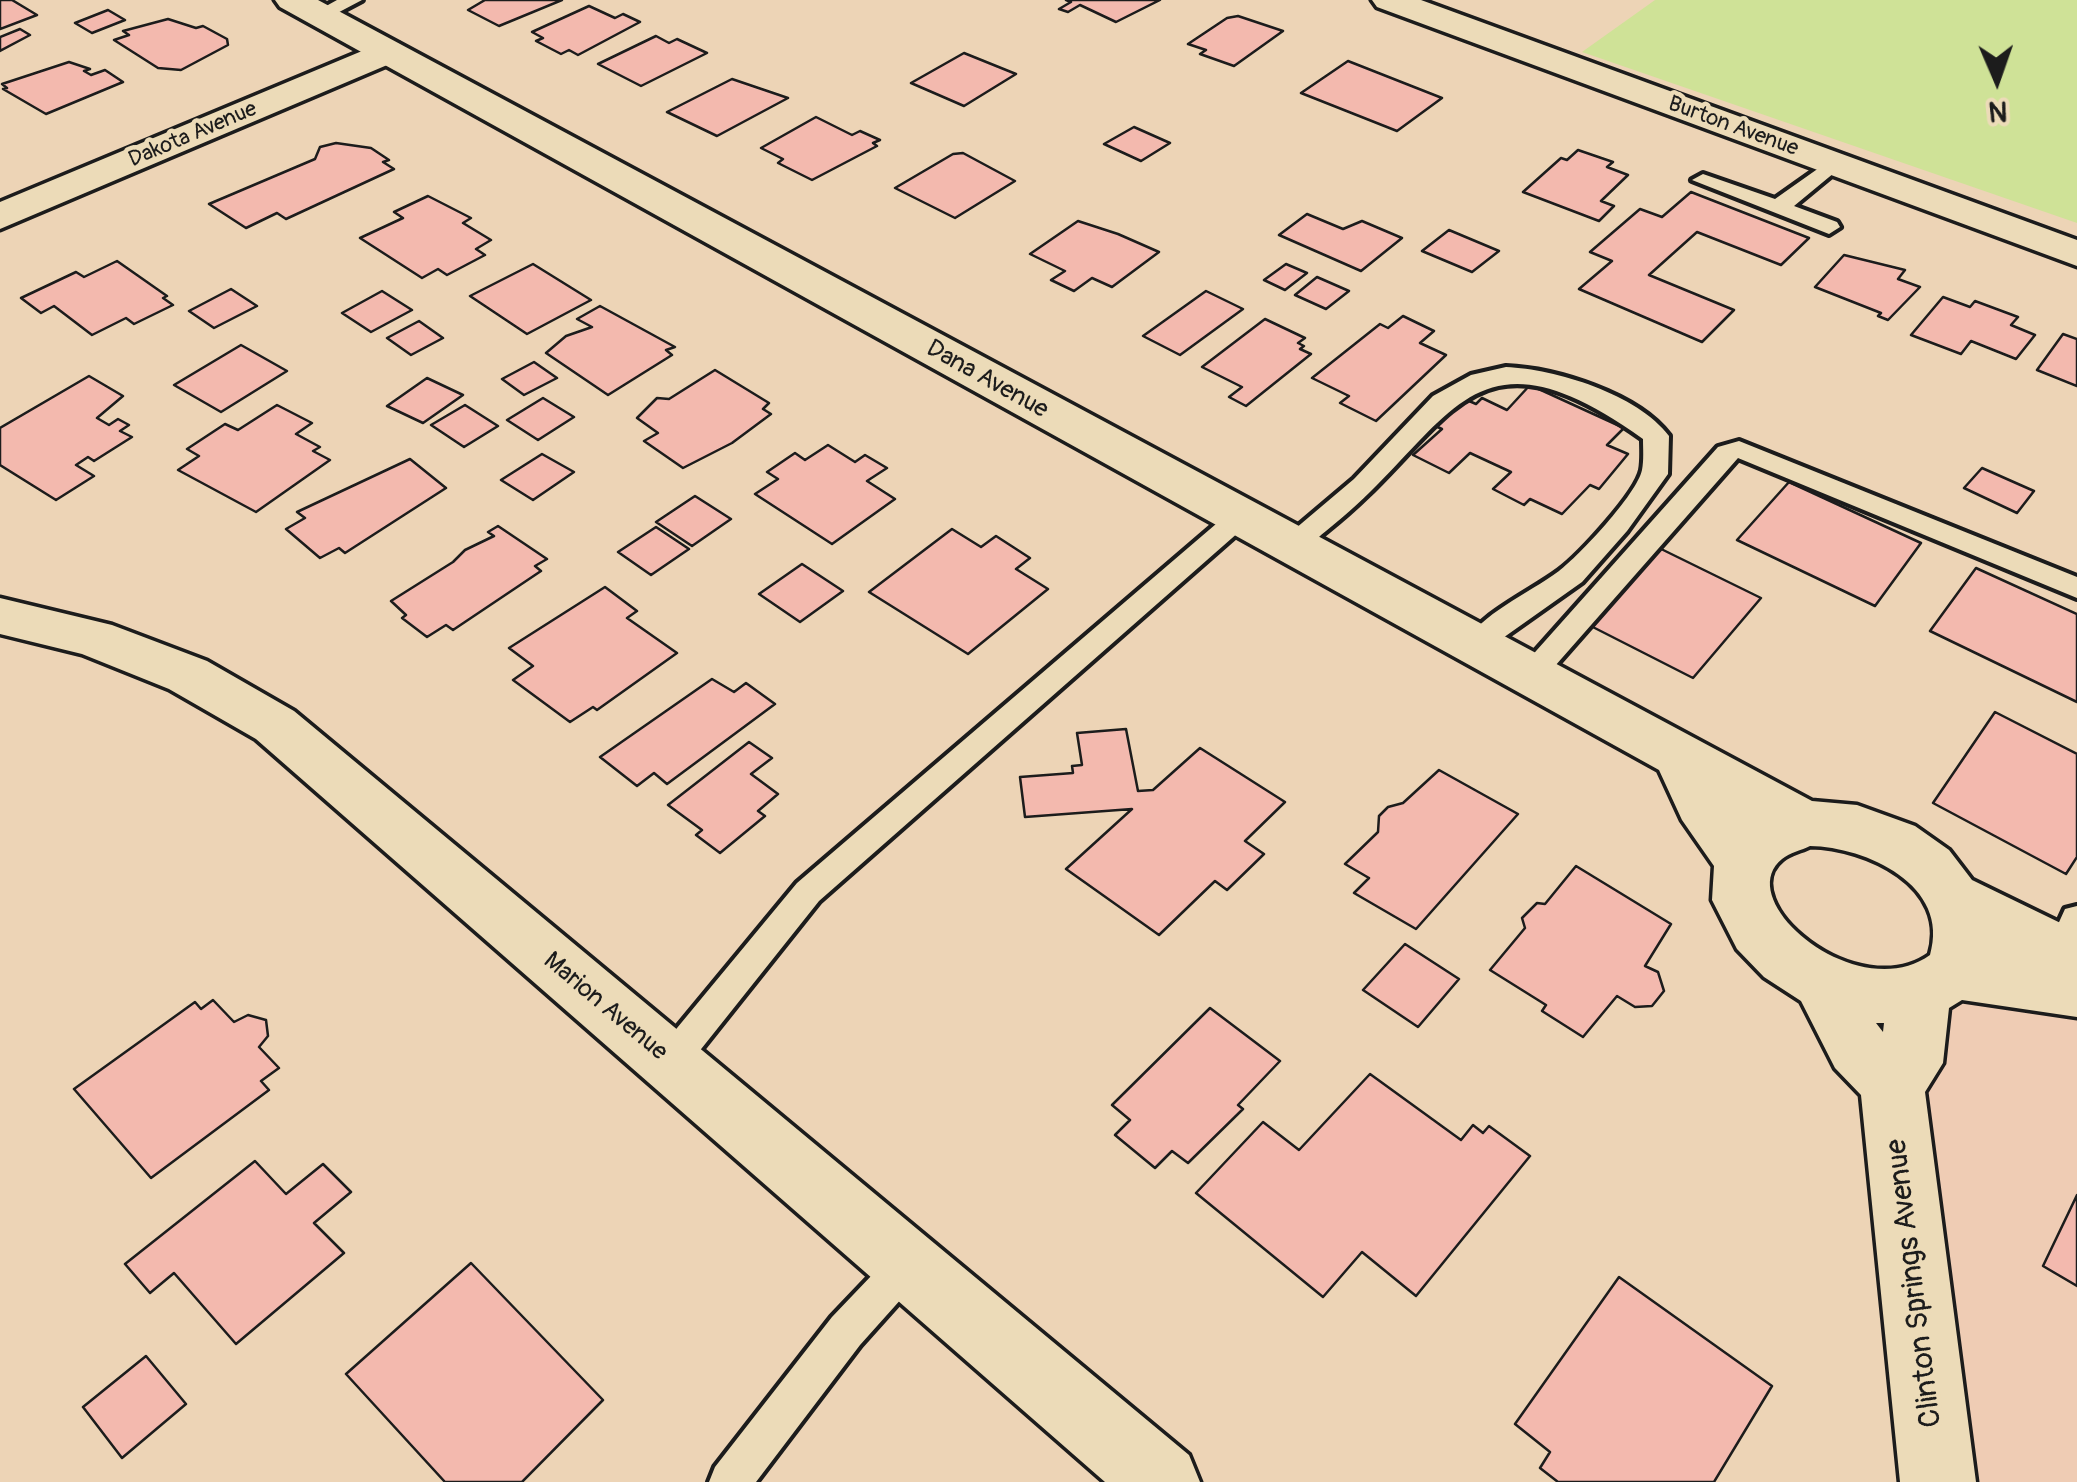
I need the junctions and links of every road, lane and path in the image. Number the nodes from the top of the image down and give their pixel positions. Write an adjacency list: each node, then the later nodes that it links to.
1 (353, 0): 3 (lane)
2 (1396, 1): 5 (street, Burton Avenue)
3 (306, 7): 4 (street, Dana Avenue)
4 (386, 52): 8 (street, Dakota Avenue); 11 (street, Dana Avenue)
5 (1832, 164): 7 (lane); 10 (street, Burton Avenue)
6 (1702, 180): 7 (lane)
7 (1778, 208): 9 (lane)
8 (0, 217)
9 (1828, 228)
10 (2077, 254)
11 (1239, 518): 12 (street, Dana Avenue); 24 (lane)
12 (1290, 546): 15 (street, Dana Avenue); 15 (lane)
13 (2077, 588): 16 (lane)
14 (0, 616): 24 (street, Marion Avenue)
15 (1476, 647): 16 (street, Dana Avenue)
16 (1530, 676): 17 (street, Dana Avenue)
17 (1682, 758): 18 (street, Dana Avenue); 19 (street)
18 (1804, 823): 19 (street); 20 (street)
19 (1744, 863): 22 (street)
20 (1955, 898): 21 (street); 23 (street)
21 (2073, 956): 23 (street)
22 (1824, 984): 23 (street); 25 (street)
23 (1936, 984): 25 (street)
24 (670, 1062): 26 (street, Marion Avenue)
25 (1892, 1084): 29 (street, Clinton Springs Avenue)
26 (907, 1265): 27 (street, Marion Avenue); 28 (lane)
27 (1127, 1472)
28 (730, 1482)
29 (1938, 1482)

